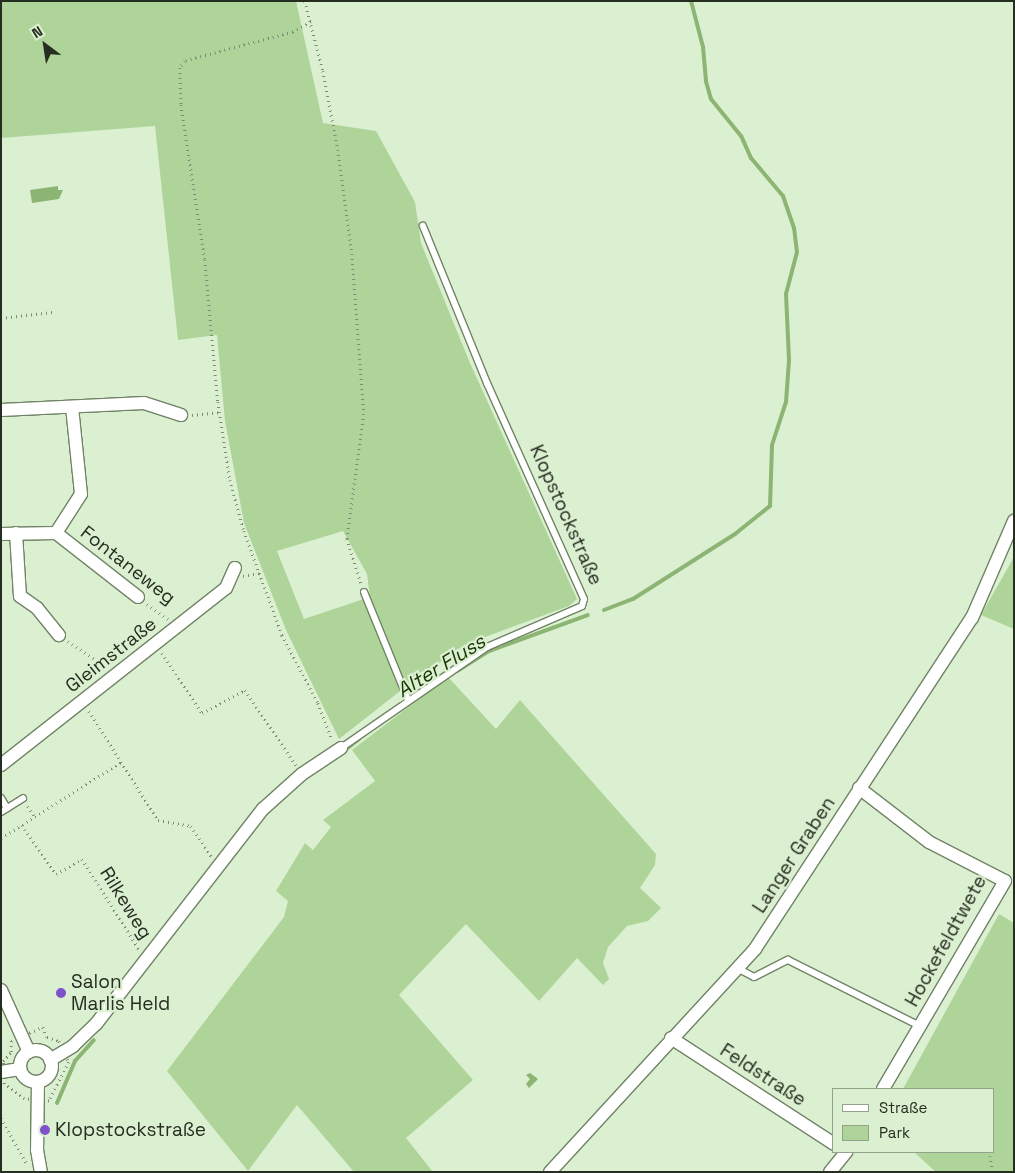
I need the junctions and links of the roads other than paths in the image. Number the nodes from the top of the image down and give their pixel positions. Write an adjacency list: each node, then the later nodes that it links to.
1 (423, 226): 13 (lane, Klopstockstraße)
2 (72, 407): 3 (street); 4 (street); 6 (street, Fontaneweg)
3 (1, 410)
4 (181, 415)
5 (1014, 520): 16 (street, Langer Graben)
6 (56, 532): 7 (street, Fontaneweg); 11 (street, Fontaneweg)
7 (16, 533): 8 (street, Fontaneweg); 12 (street)
8 (1, 534)
9 (236, 568): 15 (street, Gleimstraße)
10 (364, 592): 13 (lane)
11 (138, 597)
12 (59, 635)
13 (408, 700): 14 (lane, Klopstockstraße)
14 (339, 750): 25 (street, Klopstockstraße)
15 (1, 764)
16 (860, 788): 20 (street, Langer Graben); 22 (street, Hockefeldtwete)
17 (1, 798): 19 (lane)
18 (23, 798): 19 (lane)
19 (4, 810)
20 (737, 968): 22 (lane); 23 (street, Langer Graben)
21 (1, 990): 24 (street)
22 (920, 1026): 29 (street, Hockefeldtwete)
23 (671, 1038): 30 (street, Feldstraße); 33 (street, Langer Graben)
24 (29, 1052): 25 (street); 26 (street)
25 (50, 1060): 28 (street)
26 (20, 1069): 27 (street); 28 (street)
27 (2, 1072)
28 (38, 1082): 32 (street)
29 (884, 1088)
30 (832, 1143)
31 (845, 1153): 34 (street)
32 (36, 1171)
33 (550, 1172)
34 (830, 1172)

